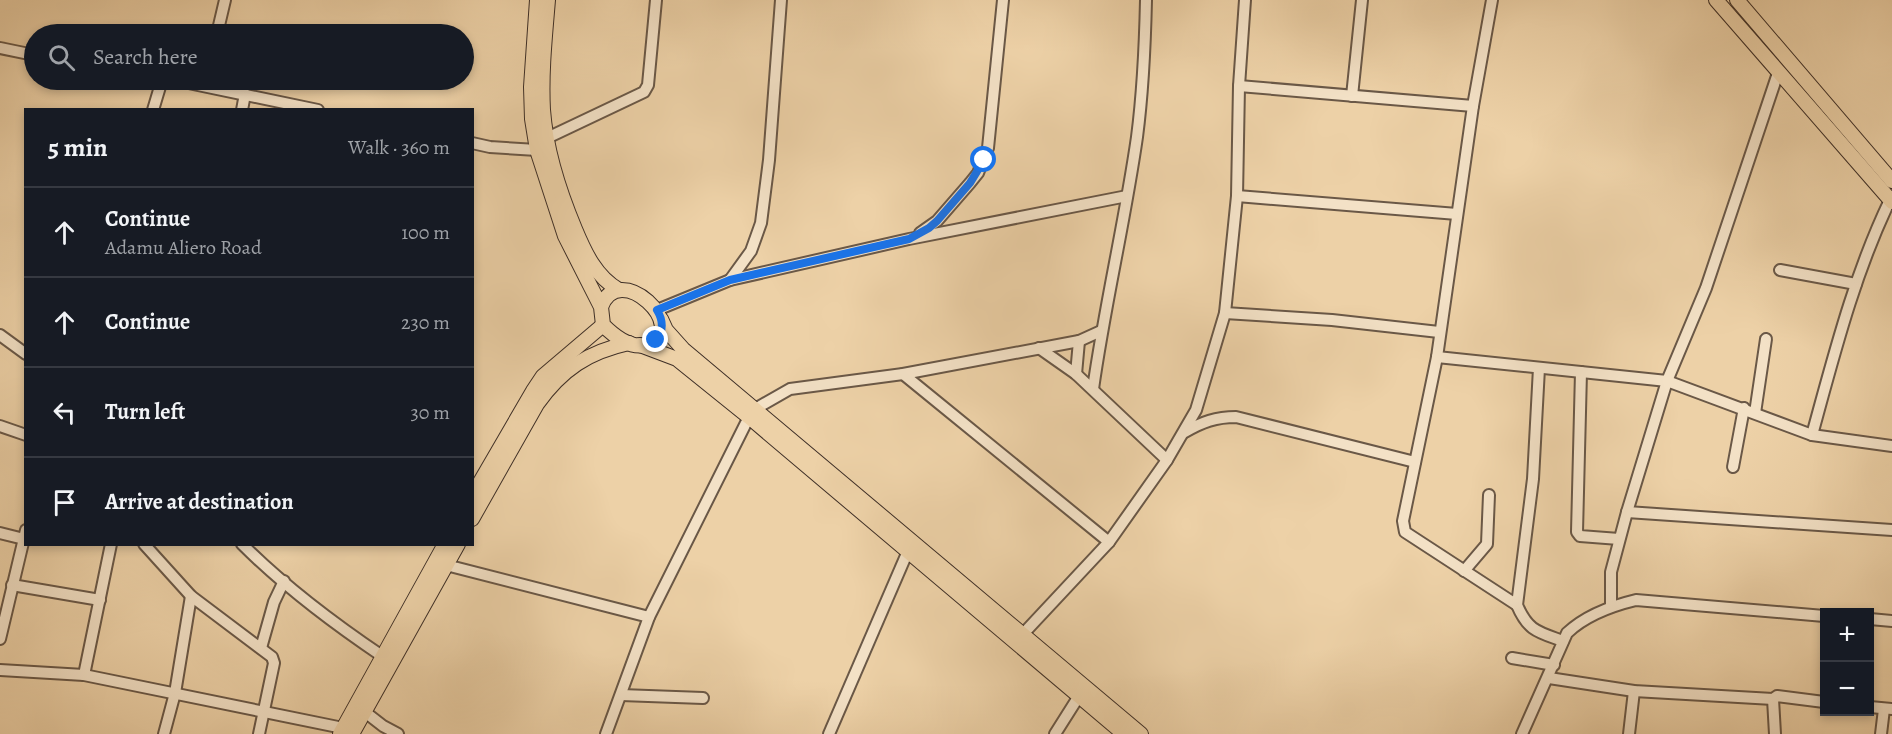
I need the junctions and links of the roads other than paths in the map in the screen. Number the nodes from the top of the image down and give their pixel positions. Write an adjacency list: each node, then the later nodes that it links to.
1 (225, 0): 13 (street)
2 (537, 0): 28 (main road)
3 (548, 0): 26 (main road)
4 (656, 0): 26 (street)
5 (781, 0): 36 (street)
6 (1003, 0): 34 (street)
7 (1146, 0): 30 (street)
8 (1245, 0): 17 (street)
9 (1362, 0): 21 (street)
10 (1492, 0): 22 (street)
11 (1716, 0): 16 (main road)
12 (1737, 0): 29 (main road)
13 (219, 24)
14 (0, 48): 15 (street)
15 (24, 53)
16 (1778, 73): 32 (main road); 56 (street)
17 (1239, 86): 21 (street); 31 (street)
18 (159, 90): 23 (street)
19 (231, 90): 20 (street)
20 (245, 94): 24 (street); 25 (street)
21 (1352, 96): 22 (street)
22 (1473, 106): 33 (street)
23 (154, 108)
24 (242, 108)
25 (309, 108)
26 (547, 138): 38 (main road)
27 (474, 143): 28 (street)
28 (537, 150): 39 (main road)
29 (1892, 181)
30 (1127, 196): 34 (street); 43 (street)
31 (1237, 196): 33 (street); 40 (street)
32 (1891, 201): 37 (street)
33 (1457, 214): 44 (street)
34 (909, 239): 36 (street)
35 (1779, 270): 37 (street)
36 (730, 280): 41 (street)
37 (1856, 284): 64 (street)
38 (620, 290): 39 (main road); 41 (main road)
39 (600, 307): 42 (main road)
40 (1225, 313): 44 (street); 62 (street)
41 (659, 315): 48 (main road); 59 (main road)
42 (603, 325): 48 (main road); 69 (main road)
43 (1101, 331): 47 (street); 57 (street)
44 (1439, 332): 51 (street)
45 (0, 335): 50 (street)
46 (1766, 339): 60 (street)
47 (1079, 341): 49 (street); 55 (street)
48 (635, 344): 59 (main road); 72 (main road)
49 (1039, 348): 54 (street); 55 (street)
50 (24, 353)
51 (1437, 357): 52 (street); 67 (street)
52 (1539, 368): 53 (street); 91 (street)
53 (1581, 372): 56 (street); 77 (street)
54 (903, 374): 59 (street); 78 (street)
55 (1076, 374): 57 (street)
56 (1667, 381): 58 (street); 71 (street)
57 (1093, 389): 66 (street)
58 (1744, 408): 60 (street); 68 (street)
59 (752, 413): 84 (main road); 94 (street); 97 (main road)
60 (1755, 413): 64 (street)
61 (0, 426): 63 (street)
62 (1185, 432): 66 (street); 67 (street)
63 (24, 434)
64 (1812, 435): 65 (street)
65 (1892, 446)
66 (1167, 460): 78 (street)
67 (1415, 462): 86 (street)
68 (1733, 467)
69 (474, 493)
70 (1489, 495): 86 (street)
71 (1627, 512): 73 (street); 77 (street)
72 (474, 515)
73 (1892, 530)
74 (0, 533): 75 (street)
75 (24, 534)
76 (24, 537): 88 (street)
77 (1620, 539): 92 (street)
78 (1108, 542): 97 (street)
79 (111, 546): 90 (street)
80 (145, 546): 89 (street)
81 (244, 546): 87 (street)
82 (444, 546): 101 (main road)
83 (457, 546): 85 (main road)
84 (908, 551): 110 (main road); 123 (street)
85 (446, 565): 94 (street); 116 (main road)
86 (1464, 571): 91 (street)
87 (284, 581): 100 (street); 101 (street)
88 (7, 589): 90 (street); 98 (street)
89 (191, 596): 100 (street); 108 (street)
90 (100, 600): 105 (street)
91 (1517, 605): 99 (street)
92 (1611, 606): 93 (street); 99 (street)
93 (1820, 616)
94 (649, 617): 109 (street)
95 (1874, 620): 96 (street)
96 (1892, 621)
97 (1023, 634): 126 (main road)
98 (0, 639)
99 (1563, 641): 103 (street)
100 (261, 648): 115 (street)
101 (382, 656): 117 (main road)
102 (1512, 658): 103 (street)
103 (1554, 665): 106 (street)
104 (0, 670): 105 (street)
105 (84, 675): 108 (street)
106 (1549, 678): 107 (street); 118 (street)
107 (1634, 691): 112 (street); 127 (street)
108 (175, 693): 115 (street); 119 (street)
109 (621, 695): 111 (street); 122 (street)
110 (1078, 696): 124 (street); 125 (main road)
111 (703, 698)
112 (1773, 699): 113 (street); 128 (street)
113 (1820, 702)
114 (1888, 709): 129 (street)
115 (265, 710): 117 (street); 120 (street)
116 (365, 712): 117 (main road); 121 (street)
117 (345, 732)
118 (1526, 733)
119 (164, 734)
120 (259, 734)
121 (398, 734)
122 (606, 734)
123 (829, 734)
124 (1055, 734)
125 (1124, 734)
126 (1141, 734)
127 (1629, 734)
128 (1775, 734)
129 (1881, 734)

